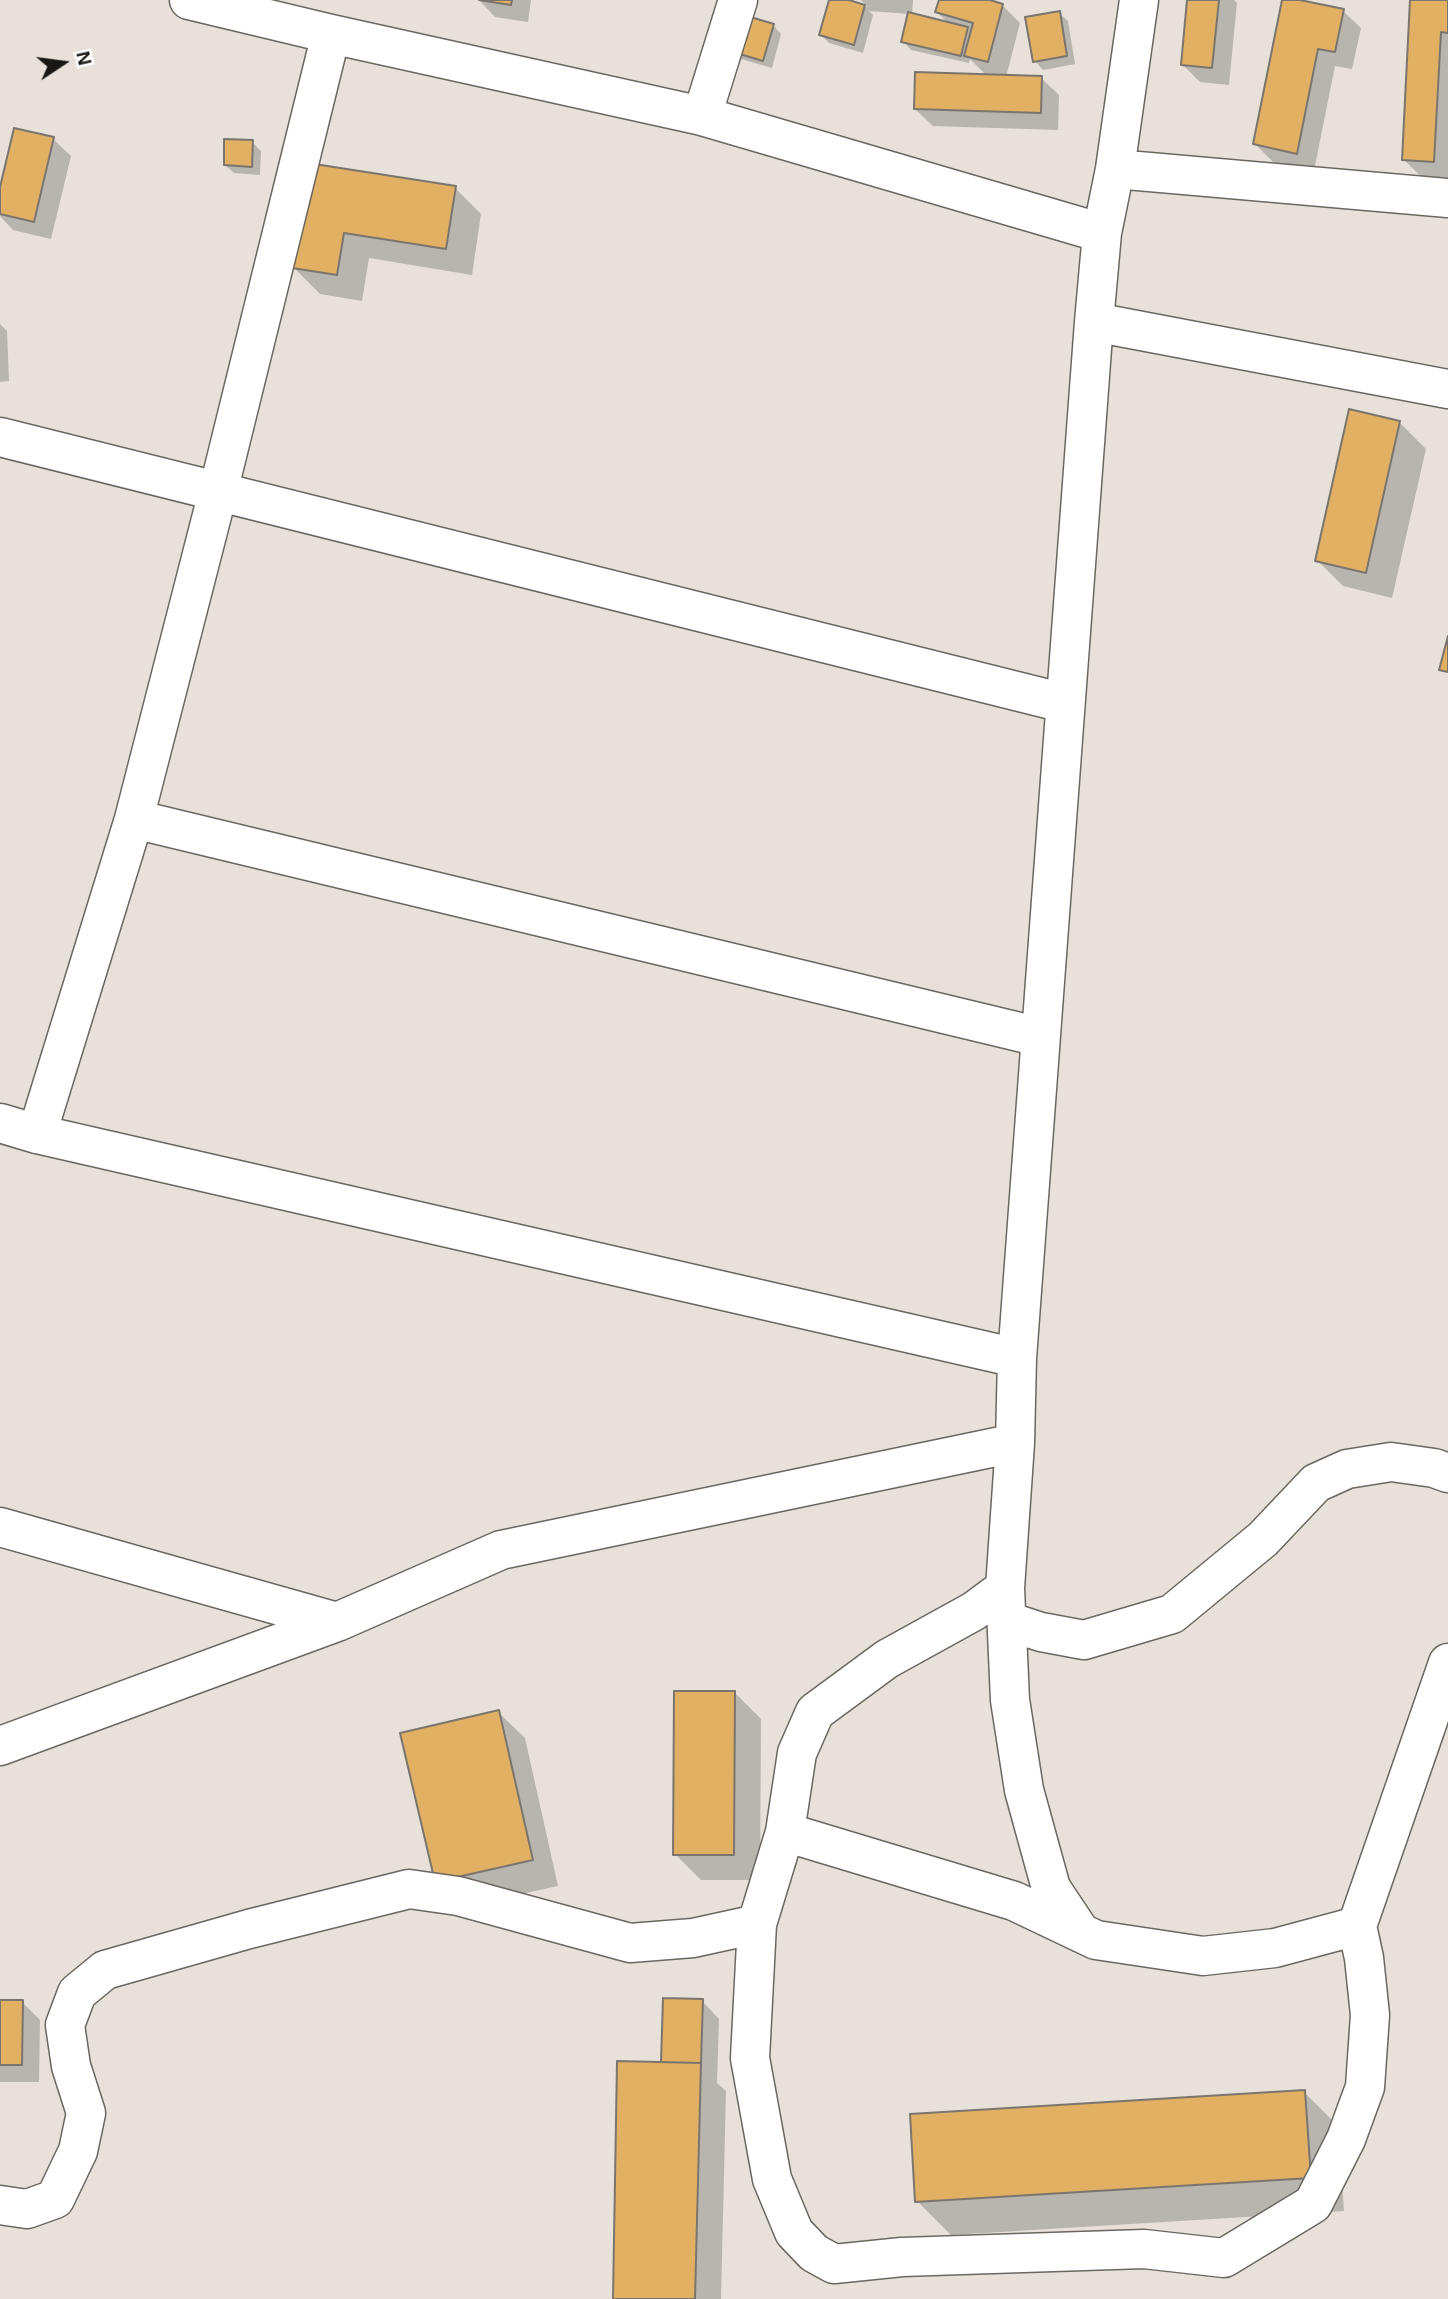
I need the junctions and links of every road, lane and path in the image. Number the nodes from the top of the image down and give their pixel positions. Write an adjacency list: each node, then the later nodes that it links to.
1 (189, 0): 4 (street)
2 (737, 0): 5 (street)
3 (1139, 0): 6 (street)
4 (331, 34): 5 (street); 12 (street)
5 (702, 116): 8 (street)
6 (1115, 169): 7 (street); 8 (street)
7 (1448, 198)
8 (1102, 233): 9 (street)
9 (1094, 322): 10 (street); 13 (street)
10 (1448, 389)
11 (0, 437): 12 (street)
12 (218, 492): 13 (street); 14 (street)
13 (1064, 703): 15 (street)
14 (134, 819): 15 (street); 17 (street)
15 (1040, 1037): 18 (street)
16 (0, 1123): 17 (street)
17 (37, 1134): 18 (street)
18 (1017, 1358): 19 (street)
19 (1015, 1443): 22 (street); 23 (street)
20 (1448, 1474): 22 (street)
21 (0, 1527): 23 (street)
22 (1006, 1604): 26 (street); 29 (street)
23 (337, 1622): 25 (street)
24 (1448, 1662): 28 (street)
25 (0, 1746)
26 (785, 1832): 27 (street); 29 (street)
27 (757, 1924): 28 (street); 30 (street)
28 (1357, 1926): 29 (street)
29 (1081, 1933)
30 (0, 2205)

